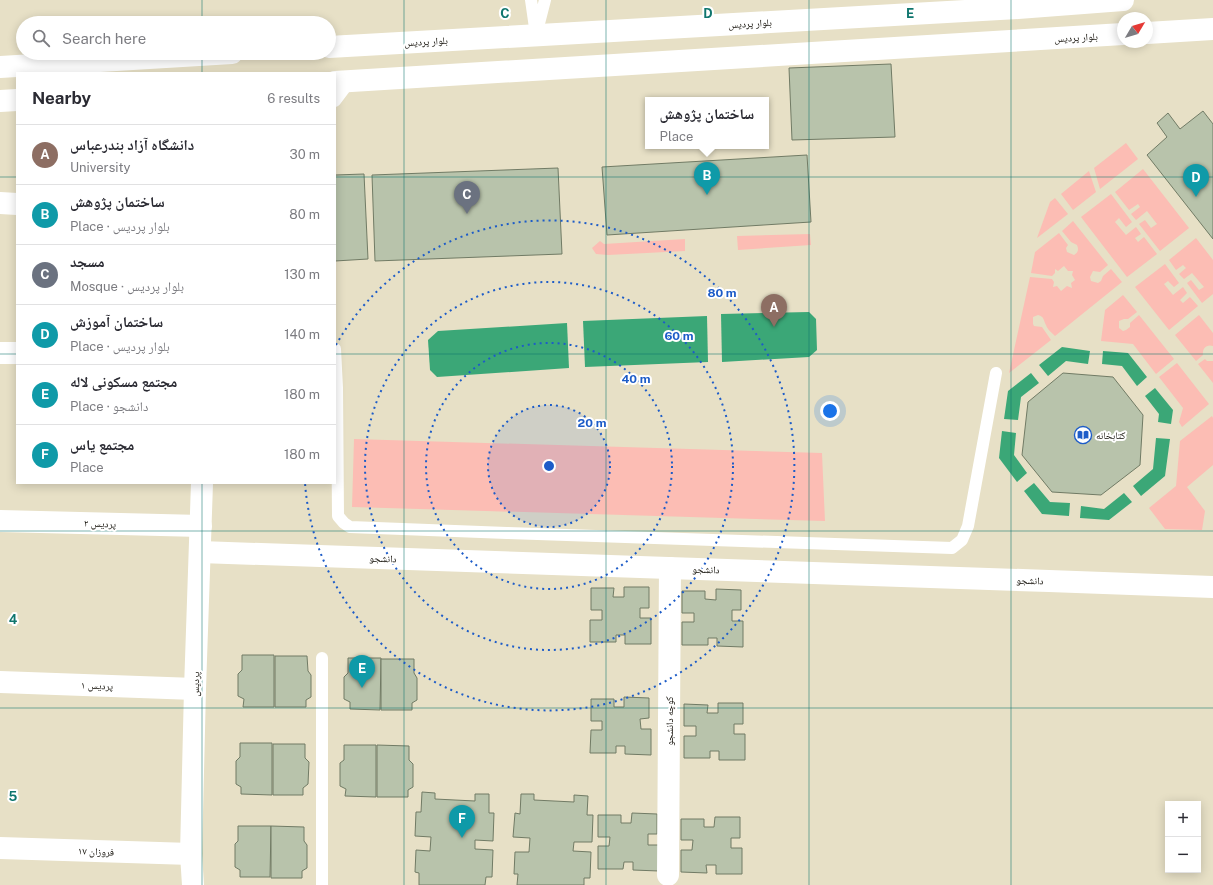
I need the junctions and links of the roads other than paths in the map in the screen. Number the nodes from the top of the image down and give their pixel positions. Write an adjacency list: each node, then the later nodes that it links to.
1 (531, 0): 7 (lane)
2 (545, 0): 7 (lane)
3 (1123, 0): 4 (street, بلوار پردیس)
4 (1016, 4): 7 (street, بلوار پردیس)
5 (1213, 29): 6 (street)
6 (1153, 33)
7 (536, 34): 9 (street, بلوار پردیس)
8 (1117, 34): 12 (street, بلوار پردیس)
9 (336, 47)
10 (116, 60): 11 (street)
11 (0, 67)
12 (343, 82): 13 (lane)
13 (336, 99)
14 (16, 100): 15 (street)
15 (0, 101)
16 (0, 203): 17 (street)
17 (16, 204)
18 (0, 353): 19 (street)
19 (16, 353)
20 (336, 362): 21 (lane)
21 (996, 373)
22 (202, 484): 24 (street, پردیس)
23 (0, 520): 24 (street, پردیس ۲)
24 (201, 526): 25 (street, پردیس)
25 (200, 552): 26 (street, دانشجو); 30 (street, پردیس)
26 (670, 568): 27 (street, دانشجو); 33 (street, کوچه دانشجو)
27 (1213, 587)
28 (322, 658): 35 (lane)
29 (0, 682): 30 (street, پردیس ۱)
30 (195, 689): 32 (street, پردیس)
31 (0, 848): 32 (street, فروزان ۱۷)
32 (191, 854): 34 (street, پردیس)
33 (668, 875)
34 (193, 885)
35 (322, 885)

